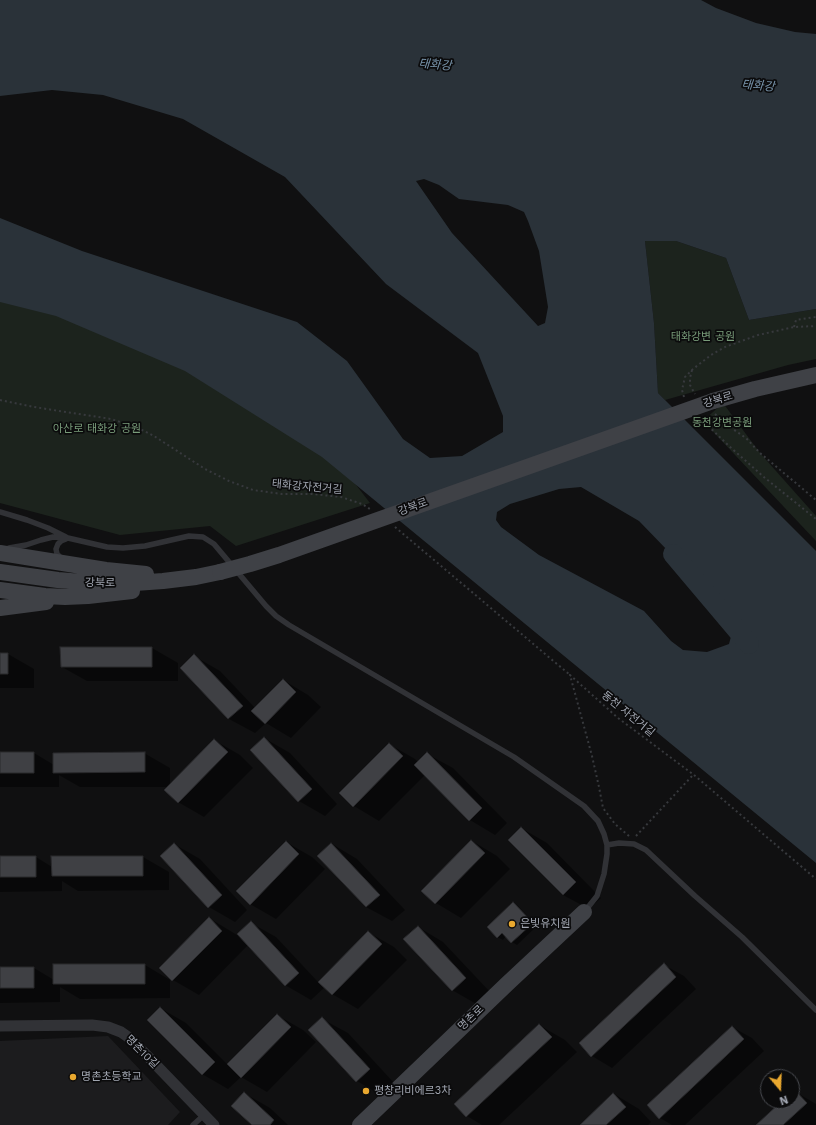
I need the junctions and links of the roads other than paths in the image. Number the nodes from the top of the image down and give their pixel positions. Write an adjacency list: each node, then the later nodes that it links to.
1 (816, 375): 8 (main road, 강북로, bridge)
2 (0, 512): 3 (lane)
3 (68, 538): 4 (lane); 6 (lane); 12 (lane)
4 (0, 548)
5 (0, 553): 6 (main road)
6 (70, 564): 8 (main road)
7 (0, 572): 8 (main road, 강북로)
8 (196, 577): 10 (main road)
9 (0, 590): 10 (main road)
10 (88, 596): 11 (main road)
11 (0, 608)
12 (607, 844): 13 (lane); 14 (lane)
13 (584, 912): 19 (main road, 명촌로)
14 (816, 1010)
15 (0, 1026): 16 (street, 명촌10길)
16 (204, 1115): 17 (lane); 18 (street, 명촌10길)
17 (193, 1125)
18 (214, 1125)
19 (360, 1125)

